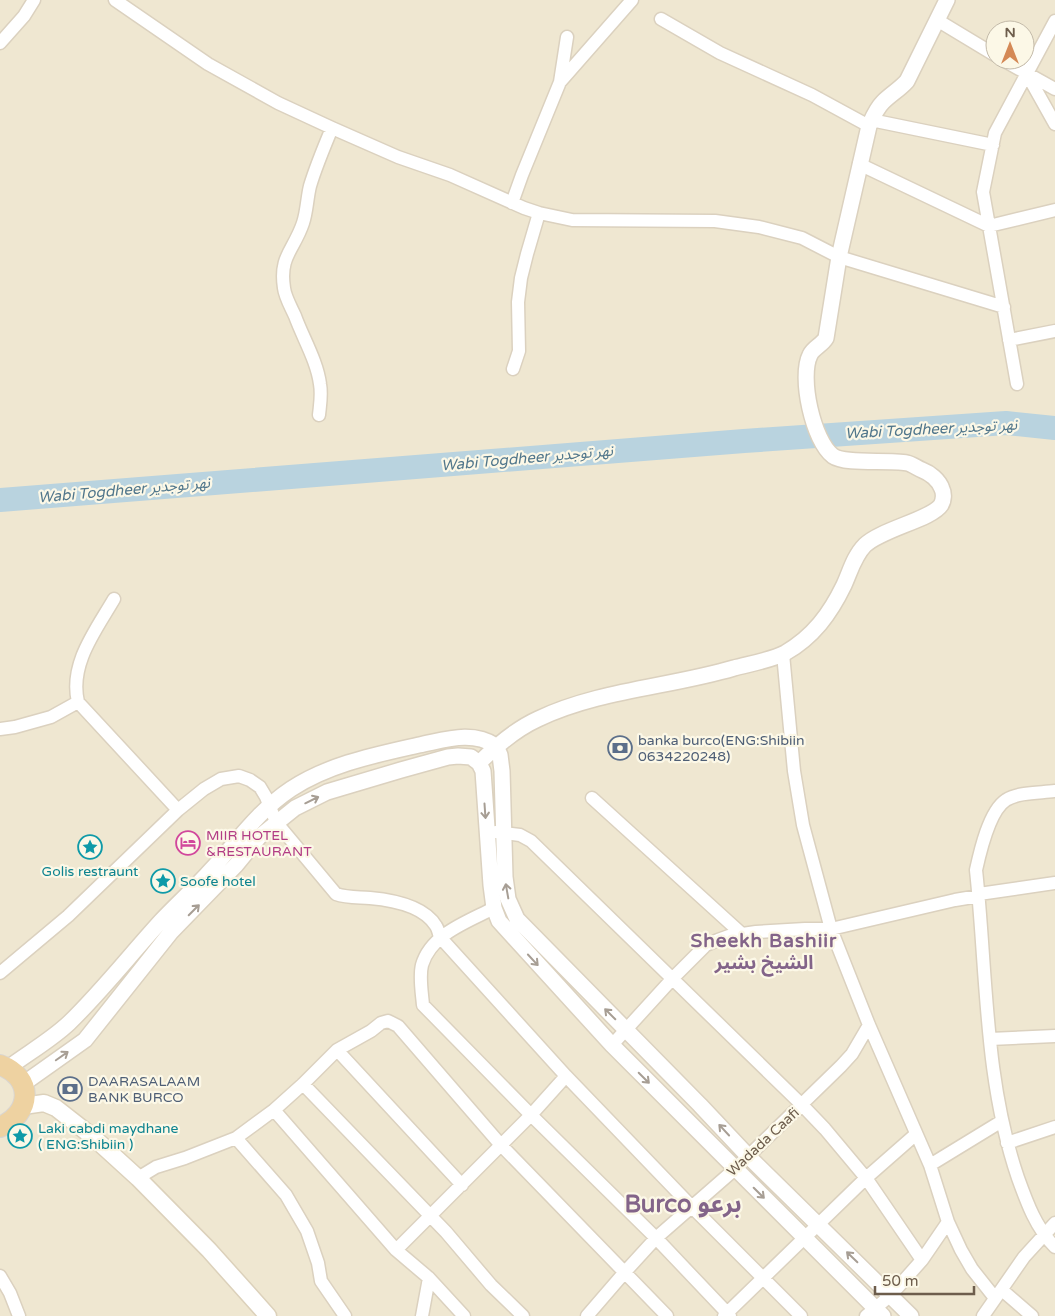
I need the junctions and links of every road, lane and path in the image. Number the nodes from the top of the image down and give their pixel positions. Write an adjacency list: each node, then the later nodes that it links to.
1 (34, 0): 9 (street)
2 (115, 0): 17 (street)
3 (632, 0): 13 (street)
4 (947, 0): 6 (street)
5 (661, 19): 15 (street)
6 (937, 20): 10 (street); 15 (street)
7 (1055, 21): 12 (street)
8 (567, 37): 13 (street)
9 (0, 43)
10 (985, 49)
11 (1020, 70): 12 (street)
12 (1027, 74): 14 (street); 16 (street); 18 (street)
13 (560, 82): 20 (street)
14 (1055, 89)
15 (870, 123): 18 (street); 19 (street)
16 (1055, 124)
17 (332, 128): 20 (street); 30 (street)
18 (993, 145): 23 (street)
19 (859, 164): 23 (street); 24 (street)
20 (512, 204): 22 (street)
21 (1055, 210): 23 (street)
22 (540, 213): 24 (street); 28 (street)
23 (989, 226): 25 (street)
24 (839, 257): 25 (street); 32 (street)
25 (1004, 307): 27 (street)
26 (1055, 331): 27 (street)
27 (1009, 340): 29 (street)
28 (513, 369)
29 (1017, 384)
30 (319, 415)
31 (114, 598): 33 (street)
32 (783, 654): 35 (street); 48 (street)
33 (78, 702): 34 (street); 40 (street)
34 (0, 729)
35 (496, 746): 36 (street); 39 (street); 43 (street)
36 (479, 763): 41 (street, one-way to 36); 42 (street, one-way to 42)
37 (1055, 791): 45 (street)
38 (592, 798): 49 (street)
39 (270, 805): 40 (street); 41 (street); 47 (street)
40 (178, 810): 51 (street)
41 (276, 822): 47 (street, one-way to 41); 50 (street)
42 (486, 832): 43 (street); 46 (street)
43 (504, 833): 52 (street); 55 (street, one-way to 43)
44 (1055, 883): 45 (street)
45 (979, 895): 48 (street); 57 (street)
46 (494, 908): 50 (street); 59 (street, one-way to 59)
47 (166, 926): 53 (street); 58 (street)
48 (831, 929): 49 (street); 54 (street)
49 (743, 935): 52 (street)
50 (440, 937): 62 (street); 68 (street)
51 (0, 973)
52 (673, 978): 55 (street); 65 (street)
53 (68, 1024): 58 (street); 61 (street)
54 (869, 1025): 65 (street, Wadada Caafi); 72 (street)
55 (627, 1030): 59 (street); 76 (street, one-way to 55)
56 (1055, 1036): 57 (street)
57 (990, 1039): 69 (street)
58 (85, 1040): 63 (street, one-way to 58)
59 (612, 1045): 78 (street, one-way to 78)
60 (337, 1050): 64 (street); 75 (street); 81 (street)
61 (4, 1066): 63 (highway)
62 (566, 1076): 68 (street); 82 (street)
63 (23, 1084): 66 (highway)
64 (303, 1084): 67 (street); 83 (street)
65 (802, 1105): 76 (street, Wadada Caafi); 80 (street)
66 (23, 1106): 70 (highway); 79 (main road)
67 (274, 1110): 73 (street); 91 (street)
68 (531, 1115): 75 (street); 88 (street)
69 (1002, 1121): 74 (street); 77 (street)
70 (0, 1127)
71 (1055, 1127): 74 (street)
72 (916, 1134): 77 (street); 80 (street)
73 (236, 1138): 79 (street); 104 (street)
74 (1007, 1143): 87 (street)
75 (500, 1144): 81 (street); 93 (street)
76 (748, 1156): 78 (street, Wadada Caafi); 86 (street)
77 (930, 1166): 84 (street)
78 (735, 1169): 82 (street, Wadada Caafi); 89 (street, one-way to 89)
79 (138, 1178): 103 (main road)
80 (866, 1178): 86 (street); 92 (street)
81 (462, 1185): 83 (street)
82 (692, 1206): 88 (street, Wadada Caafi); 96 (street)
83 (430, 1217): 91 (street); 107 (street)
84 (948, 1222): 92 (street); 97 (street)
85 (1055, 1223): 87 (street)
86 (819, 1225): 89 (street); 98 (street, one-way to 86)
87 (1044, 1235): 90 (street); 97 (street)
88 (656, 1238): 93 (street, Wadada Caafi); 101 (street)
89 (804, 1238): 96 (street); 100 (street)
90 (1055, 1247)
91 (396, 1250): 95 (street)
92 (922, 1260): 98 (street)
93 (624, 1273): 99 (street, Wadada Caafi); 108 (street)
94 (0, 1276): 102 (street)
95 (429, 1278): 105 (street); 106 (street)
96 (764, 1278): 101 (street); 109 (street)
97 (999, 1294): 111 (street); 112 (street)
98 (891, 1295): 100 (street); 110 (street)
99 (592, 1314)
100 (874, 1314)
101 (727, 1315)
102 (19, 1316)
103 (268, 1316)
104 (346, 1316)
105 (422, 1316)
106 (464, 1316)
107 (523, 1316)
108 (667, 1316)
109 (800, 1316)
110 (911, 1316)
111 (983, 1316)
112 (1032, 1316)

